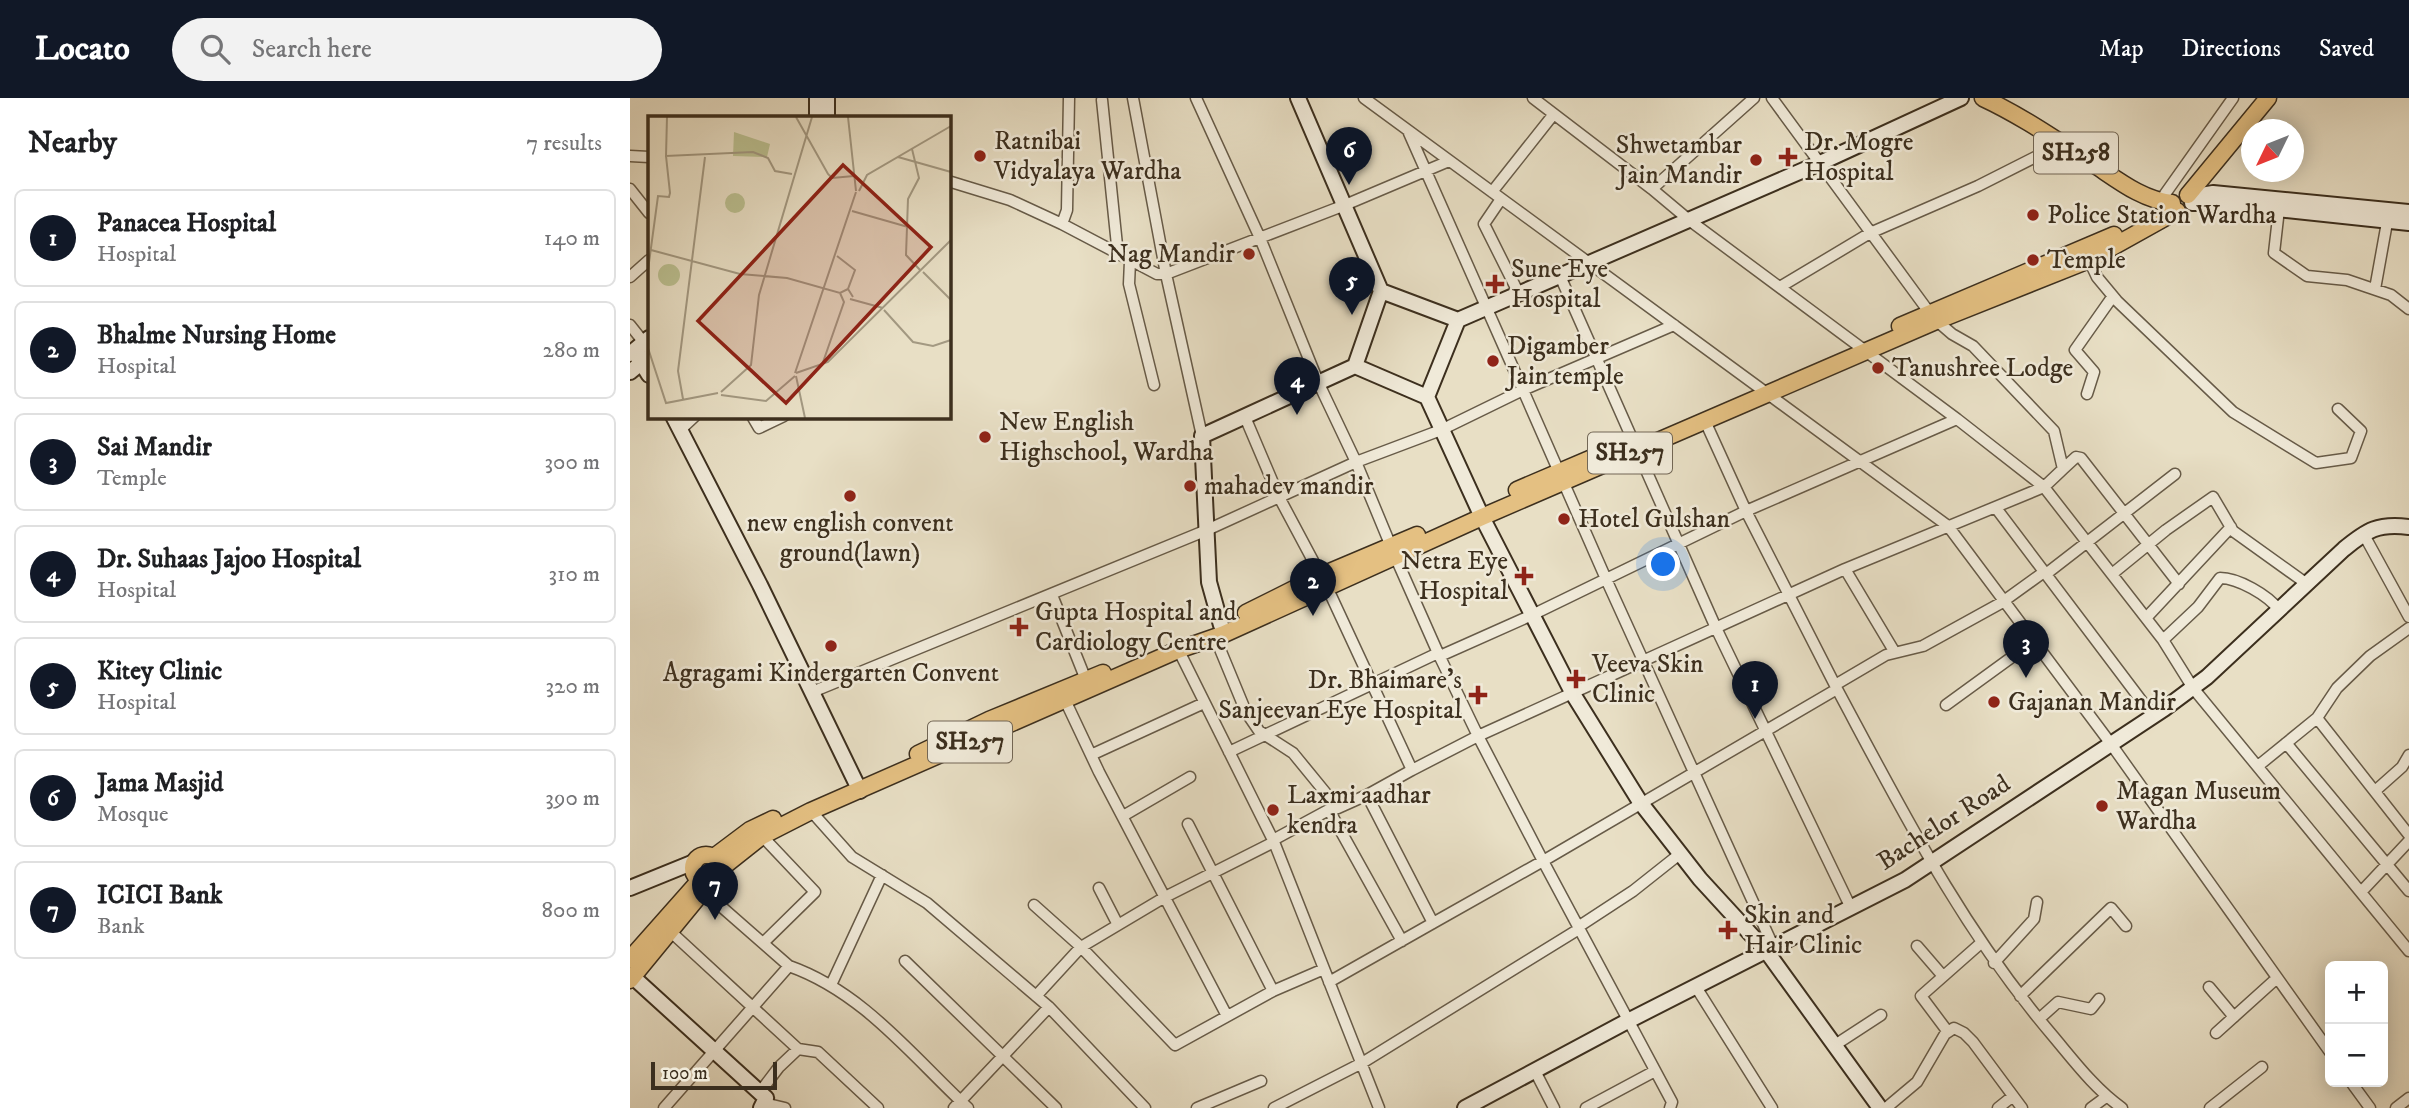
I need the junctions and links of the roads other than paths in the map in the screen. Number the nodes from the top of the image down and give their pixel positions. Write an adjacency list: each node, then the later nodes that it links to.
1 (817, 98): 18 (street)
2 (827, 98): 19 (street)
3 (1069, 98): 39 (street)
4 (1133, 98): 48 (street)
5 (1196, 98): 41 (street)
6 (1298, 98): 32 (street)
7 (1364, 98): 20 (street)
8 (1533, 98): 17 (street)
9 (1754, 98): 28 (street)
10 (1772, 98): 25 (street)
11 (1961, 98): 25 (street)
12 (1983, 98): 21 (main road, SH258)
13 (1998, 98): 31 (main road, SH258)
14 (2233, 98): 31 (street)
15 (2268, 98): 31 (main road, SH257)
16 (1102, 100): 42 (street)
17 (1553, 115): 28 (street); 30 (street)
18 (817, 116)
19 (827, 116)
20 (1408, 131): 24 (street); 26 (street)
21 (2061, 144): 31 (main road, SH258); 40 (street)
22 (630, 156): 23 (street)
23 (648, 157)
24 (1449, 161): 26 (street); 30 (street)
25 (1820, 163): 37 (street); 40 (street)
26 (1426, 170): 32 (street); 55 (street)
27 (950, 182): 39 (street)
28 (1652, 188): 37 (street)
29 (630, 189): 34 (street)
30 (1497, 196): 46 (street); 53 (street)
31 (2179, 201): 33 (street); 36 (street); 43 (main road, SH257); 57 (main road, SH257)
32 (1345, 205): 41 (street); 52 (street)
33 (2279, 209): 36 (street); 51 (street)
34 (648, 212)
35 (2409, 212): 36 (street)
36 (2388, 215): 38 (street); 51 (street)
37 (1689, 220): 46 (street); 50 (street)
38 (2409, 223)
39 (1062, 224): 42 (street)
40 (1870, 233): 50 (street); 57 (street)
41 (1260, 238): 48 (street); 66 (street)
42 (1118, 255): 45 (street)
43 (2089, 260): 54 (street); 57 (main road, SH257)
44 (648, 261): 47 (street)
45 (1130, 261): 48 (street); 67 (street)
46 (1589, 264): 49 (street); 60 (street)
47 (632, 271)
48 (1166, 274): 80 (street)
49 (1560, 276): 53 (street); 63 (street)
50 (1780, 287): 61 (street)
51 (2375, 289): 56 (street)
52 (1381, 291): 58 (street); 64 (street)
53 (1519, 294): 55 (street)
54 (2113, 296): 70 (street); 72 (street)
55 (1487, 308): 58 (street); 68 (street)
56 (2409, 309)
57 (1933, 316): 61 (main road, SH257); 84 (street)
58 (1458, 320): 71 (street)
59 (630, 325): 62 (street)
60 (1674, 325): 63 (street); 69 (street)
61 (1862, 349): 69 (main road, SH257); 76 (street)
62 (643, 353): 65 (street)
63 (1597, 358): 68 (street); 81 (street)
64 (1355, 366): 66 (street); 71 (street)
65 (630, 372)
66 (1319, 384): 73 (street); 83 (street)
67 (1154, 385)
68 (1523, 390): 79 (street); 86 (street)
69 (1764, 391): 77 (main road, SH257); 81 (main road, SH257); 82 (street)
70 (2087, 394)
71 (1427, 397): 79 (street)
72 (2338, 409)
73 (1245, 417): 80 (street); 88 (street)
74 (753, 418): 75 (street)
75 (780, 418)
76 (1957, 419): 82 (street); 87 (street)
77 (1705, 421): 81 (main road, SH257); 90 (street)
78 (676, 423): 129 (street)
79 (1441, 430): 83 (street); 91 (street)
80 (1202, 436): 96 (street)
81 (1637, 445): 86 (main road, SH257); 99 (street)
82 (1858, 461): 90 (street); 93 (street)
83 (1356, 462): 88 (street); 101 (street)
84 (2063, 469): 87 (street); 92 (street)
85 (2175, 474): 92 (street)
86 (1560, 477): 91 (main road, SH257); 105 (street)
87 (2044, 487): 89 (street); 98 (street)
88 (1279, 497): 96 (street); 106 (street)
89 (1996, 508): 93 (street); 103 (street)
90 (1746, 511): 99 (street); 109 (street)
91 (1480, 512): 101 (main road, SH257); 113 (street)
92 (2125, 513): 98 (street); 100 (street)
93 (1948, 526): 102 (street); 111 (street)
94 (2231, 527): 100 (street); 107 (street); 108 (street)
95 (2409, 527): 97 (street)
96 (1207, 530): 110 (street); 118 (street)
97 (2363, 533): 108 (street, Bachelor Road); 114 (street)
98 (2088, 543): 103 (street); 104 (street)
99 (1679, 544): 105 (street); 116 (street)
100 (2148, 544): 104 (street); 107 (street)
101 (1393, 551): 106 (main road, SH257); 123 (street)
102 (1845, 569): 109 (street); 122 (street)
103 (2045, 573): 111 (street); 134 (street)
104 (2112, 574): 115 (street)
105 (1606, 579): 113 (street); 124 (street)
106 (1324, 582): 118 (main road, SH257); 126 (street)
107 (2179, 584): 115 (street)
108 (2307, 584): 112 (street, Bachelor Road)
109 (1790, 594): 116 (street); 127 (street)
110 (1052, 595): 125 (street); 129 (street)
111 (2004, 602): 120 (street); 122 (street)
112 (2279, 610): 119 (street); 128 (street, Bachelor Road)
113 (1532, 615): 123 (street); 130 (street)
114 (2409, 617)
115 (2146, 618): 119 (street)
116 (1716, 628): 124 (street); 136 (street)
117 (2409, 628): 135 (street)
118 (1218, 631): 121 (main road, SH257); 137 (street)
119 (2163, 640): 128 (street)
120 (2034, 641): 133 (street); 140 (street)
121 (1176, 647): 125 (main road, SH257); 131 (main road, SH257); 132 (street)
122 (1894, 651): 127 (street)
123 (1439, 654): 126 (street); 138 (street)
124 (1644, 660): 130 (street); 146 (street)
125 (1086, 680): 148 (main road, SH257)
126 (1371, 686): 137 (street); 145 (street)
127 (1836, 687): 136 (street); 162 (street)
128 (2193, 688): 134 (street, Bachelor Road); 144 (street)
129 (812, 692): 148 (street)
130 (1573, 694): 138 (street); 151 (street)
131 (1065, 700): 142 (street); 148 (main road, SH257)
132 (1204, 703): 141 (street); 142 (street)
133 (1946, 705)
134 (2153, 716): 140 (street, Bachelor Road)
135 (2317, 718): 139 (street); 149 (street)
136 (1765, 731): 146 (street); 175 (street)
137 (1265, 734): 141 (street); 152 (street)
138 (1478, 736): 145 (street); 161 (street)
139 (2286, 743): 144 (street); 164 (street)
140 (2111, 744): 162 (street, Bachelor Road); 196 (street)
141 (1229, 752): 158 (street)
142 (1091, 755): 154 (street)
143 (2409, 755): 149 (street)
144 (2258, 766): 170 (street)
145 (1412, 770): 150 (street)
146 (1694, 771): 151 (street); 188 (street)
147 (1190, 777): 154 (street)
148 (857, 786): 153 (main road, SH257); 167 (main road, SH257)
149 (2375, 791): 156 (street)
150 (1367, 795): 152 (street); 176 (street)
151 (1640, 802): 160 (street); 161 (street)
152 (1332, 808): 158 (street); 183 (street)
153 (811, 811): 157 (main road, SH257); 166 (street)
154 (1123, 816): 172 (street)
155 (1188, 824): 165 (street)
156 (2409, 835)
157 (762, 836): 167 (main road, SH257); 184 (street)
158 (1273, 841): 165 (street); 194 (street)
159 (2409, 841): 164 (street)
160 (1681, 853): 179 (street); 188 (street)
161 (1543, 861): 176 (street); 179 (street)
162 (1930, 863): 175 (street, Bachelor Road); 185 (street)
163 (690, 864): 167 (main road); 167 (main road); 168 (street)
164 (2388, 864): 170 (street); 171 (street)
165 (1213, 873): 172 (street); 202 (street)
166 (882, 875): 199 (street); 203 (street)
167 (705, 878): 181 (main road, SH257); 184 (street); 190 (main road, SH257)
168 (630, 888)
169 (1099, 888): 177 (street)
170 (2362, 891): 182 (street)
171 (2409, 891)
172 (1165, 897): 177 (street); 209 (street)
173 (2037, 902): 192 (street)
174 (1034, 905): 187 (street)
175 (1851, 908): 188 (street, Bachelor Road)
176 (1433, 923): 183 (street)
177 (1118, 925): 187 (street)
178 (2126, 926): 204 (street)
179 (1579, 928): 212 (street); 220 (street)
180 (2409, 930): 182 (street)
181 (671, 932): 197 (main road, SH257); 207 (street)
182 (2399, 937): 189 (street)
183 (1402, 941): 198 (street)
184 (763, 943): 193 (street)
185 (1981, 943): 192 (street); 195 (street)
186 (1917, 946): 195 (street)
187 (1081, 947): 203 (street); 209 (street)
188 (1771, 950): 200 (street, Bachelor Road); 215 (street)
189 (2409, 951)
190 (630, 959)
191 (905, 961): 219 (street)
192 (1994, 963): 204 (street)
193 (789, 966): 199 (street); 207 (street)
194 (1324, 969): 198 (street); 202 (street)
195 (1942, 975): 213 (street)
196 (2277, 978): 210 (street); 216 (street)
197 (631, 979): 218 (street)
198 (1329, 982): 220 (street)
199 (831, 985): 231 (street)
200 (1696, 987): 212 (street, Bachelor Road); 243 (street)
201 (2209, 987): 210 (street)
202 (1273, 991): 209 (street)
203 (1036, 996): 206 (street)
204 (2020, 996): 211 (street)
205 (2099, 999): 211 (street)
206 (1049, 1007): 219 (street); 235 (street)
207 (751, 1009): 217 (street); 218 (street)
208 (1881, 1015): 215 (street)
209 (1227, 1016)
210 (2234, 1017): 214 (street)
211 (2039, 1019): 227 (street)
212 (1628, 1021): 222 (street); 223 (street, Bachelor Road)
213 (1948, 1032): 226 (street); 245 (street)
214 (2216, 1033)
215 (1835, 1045): 244 (street)
216 (2325, 1045)
217 (798, 1049): 229 (street); 233 (street)
218 (715, 1050): 229 (street); 230 (street)
219 (1003, 1056): 231 (street); 234 (street)
220 (1362, 1063): 237 (street); 238 (street)
221 (2262, 1068): 250 (street)
222 (1655, 1070): 241 (street); 242 (street)
223 (1535, 1071): 239 (street, Bachelor Road); 240 (street)
224 (1261, 1081): 236 (street)
225 (2355, 1087): 251 (street)
226 (2013, 1096): 246 (street); 247 (street)
227 (2106, 1097): 248 (street); 249 (street)
228 (2409, 1098): 252 (street)
229 (762, 1101): 232 (street)
230 (670, 1106)
231 (961, 1106)
232 (785, 1108)
233 (878, 1108)
234 (1056, 1108)
235 (1144, 1108)
236 (1197, 1108)
237 (1274, 1108)
238 (1379, 1108)
239 (1465, 1108)
240 (1554, 1108)
241 (1586, 1108)
242 (1670, 1108)
243 (1772, 1108)
244 (1880, 1108)
245 (1886, 1108)
246 (1998, 1108)
247 (2022, 1108)
248 (2091, 1108)
249 (2122, 1108)
250 (2210, 1108)
251 (2370, 1108)
252 (2396, 1108)

